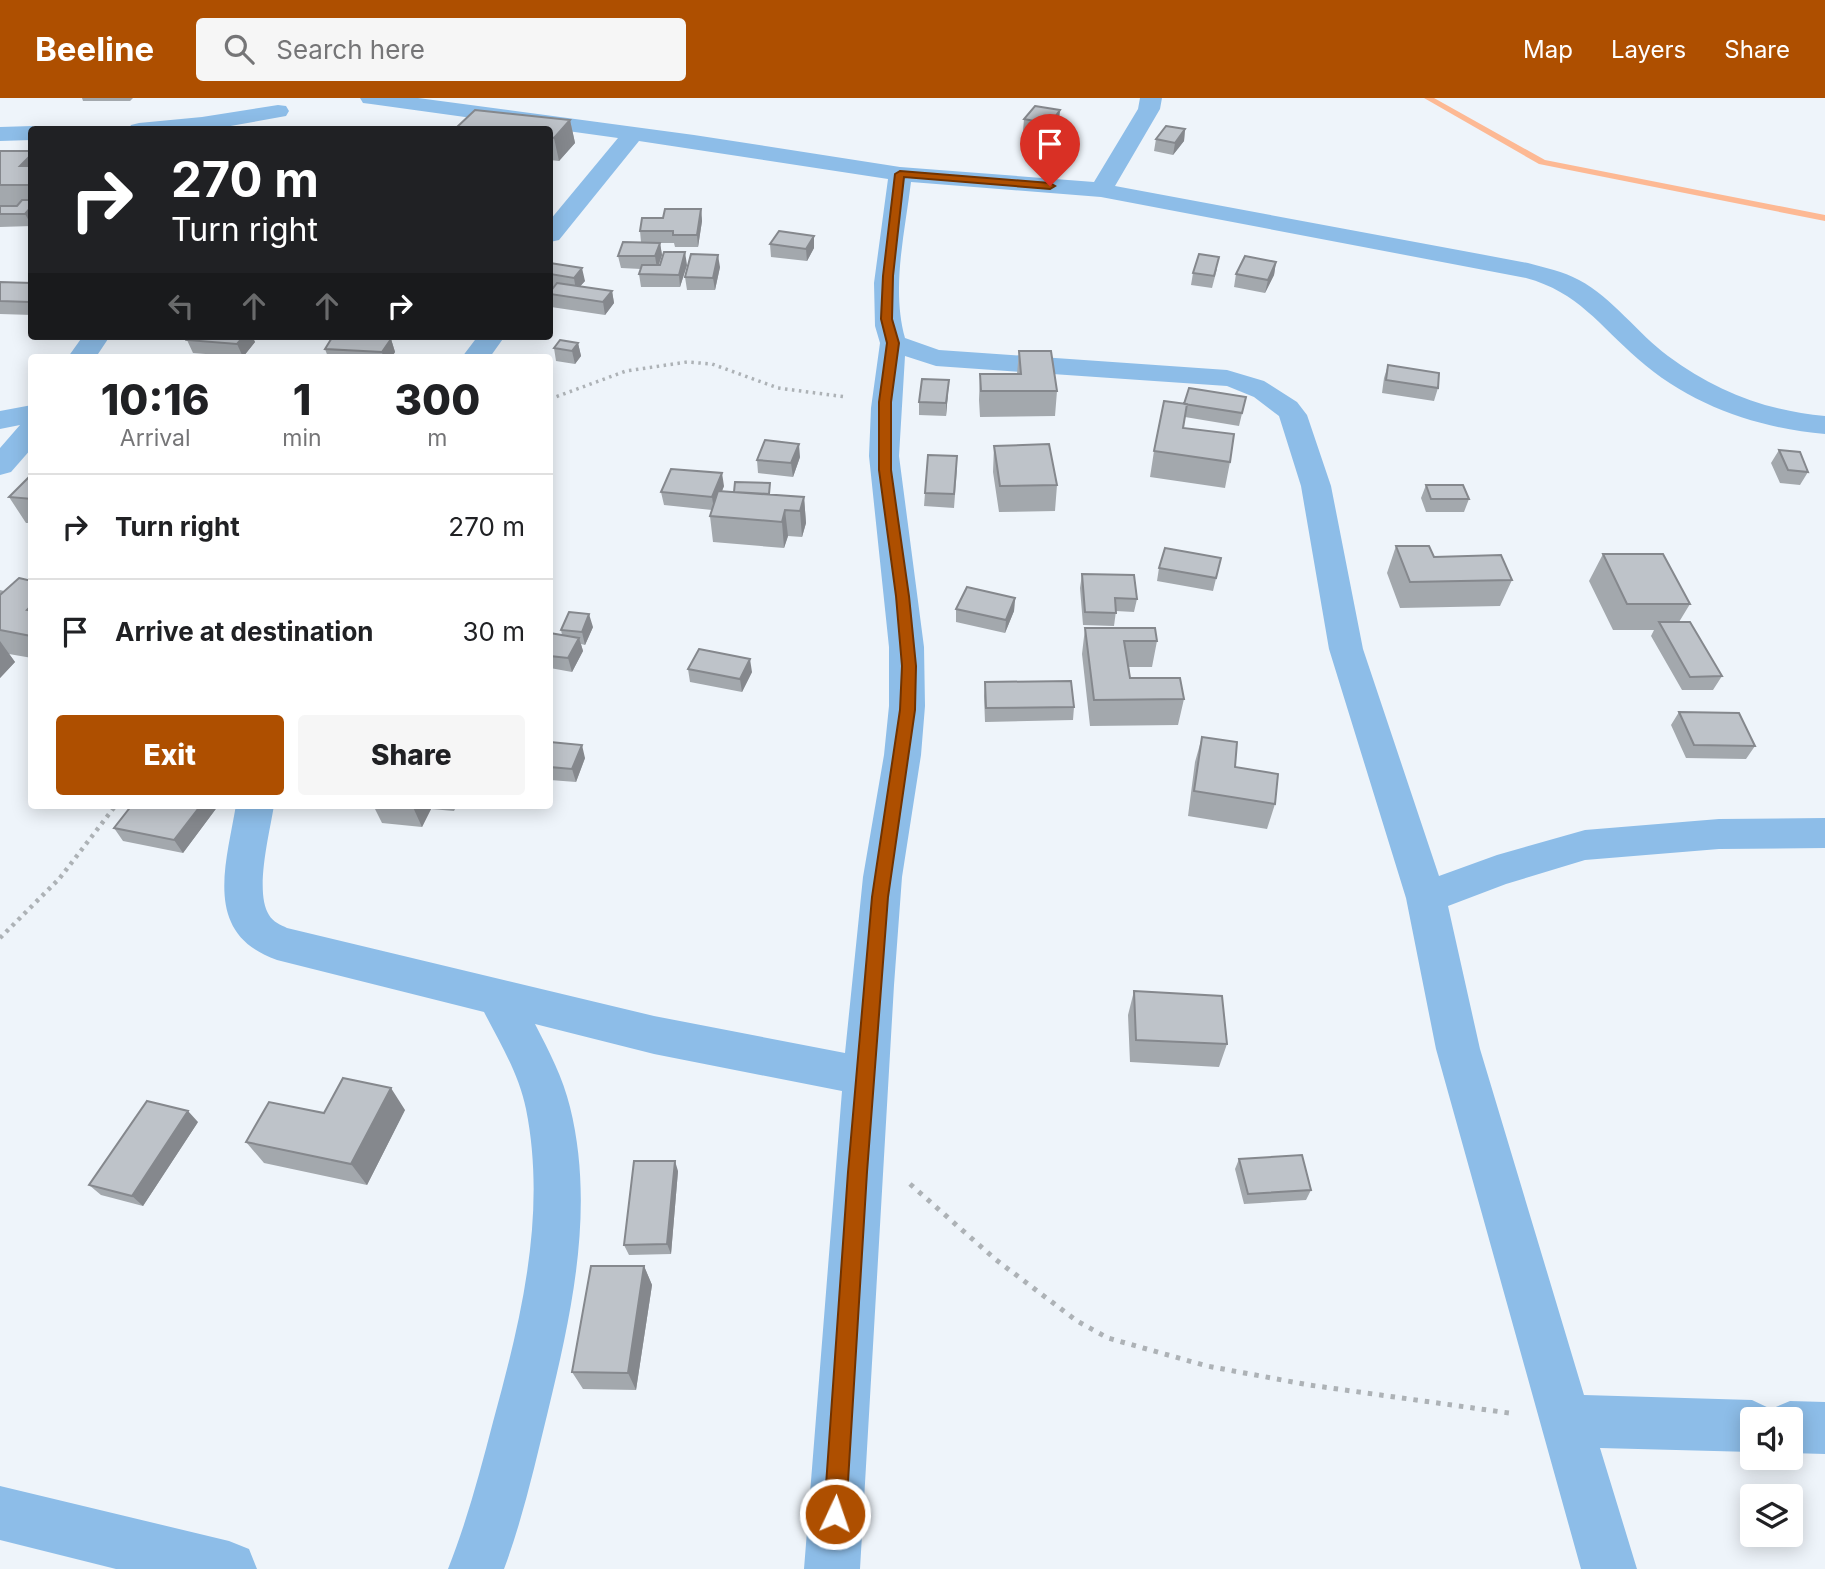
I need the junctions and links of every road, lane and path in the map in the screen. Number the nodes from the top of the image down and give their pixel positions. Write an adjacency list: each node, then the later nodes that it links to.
1 (371, 98): 8 (street)
2 (1151, 98): 10 (street)
3 (285, 104): 4 (street); 5 (street)
4 (181, 126)
5 (265, 126)
6 (28, 133): 7 (street)
7 (0, 134)
8 (633, 134): 9 (street); 11 (street)
9 (900, 174): 10 (street); 13 (street)
10 (1101, 190): 19 (street)
11 (553, 231)
12 (489, 340): 14 (street)
13 (893, 343): 16 (street); 25 (street)
14 (477, 354)
15 (553, 398): 16 (path)
16 (885, 402): 28 (street)
17 (28, 415): 18 (street)
18 (0, 420)
19 (1825, 425)
20 (28, 434): 21 (street)
21 (0, 466)
22 (113, 809): 26 (path)
23 (253, 809): 27 (street)
24 (1825, 833): 25 (street)
25 (1426, 898): 30 (street)
26 (0, 937)
27 (498, 997): 28 (street); 36 (street)
28 (865, 1076): 29 (street)
29 (861, 1124): 30 (path); 37 (street)
30 (1566, 1421): 31 (street); 38 (street)
31 (1740, 1426)
32 (1803, 1427): 33 (street)
33 (1825, 1428)
34 (0, 1513): 35 (street)
35 (229, 1569)
36 (476, 1569)
37 (832, 1569)
38 (1609, 1569)

